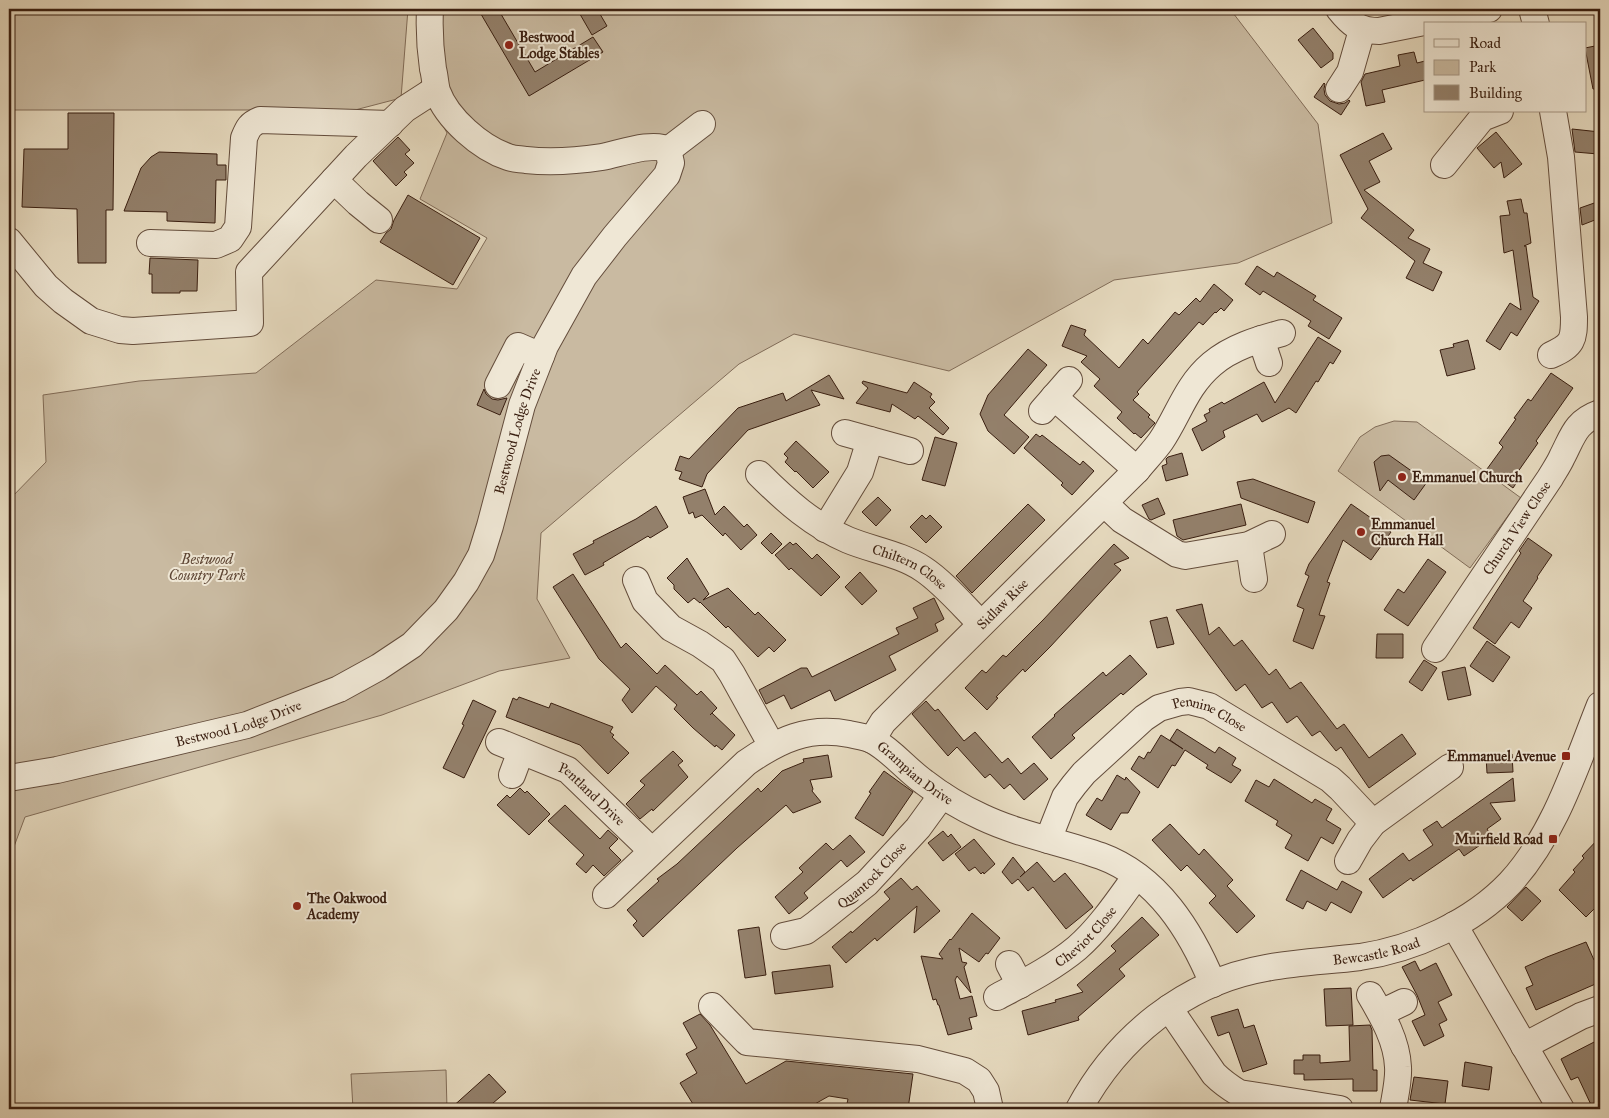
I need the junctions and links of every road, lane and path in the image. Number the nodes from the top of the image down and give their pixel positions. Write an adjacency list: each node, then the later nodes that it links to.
1 (430, 9): 7 (street)
2 (1339, 9): 6 (street)
3 (1489, 9): 6 (street)
4 (1532, 9): 5 (street)
5 (1535, 22)
6 (1362, 30): 8 (street)
7 (436, 89): 11 (street); 13 (street)
8 (1339, 89)
9 (1497, 112): 14 (street)
10 (1553, 112): 20 (street)
11 (390, 124): 15 (street); 18 (street)
12 (702, 124): 13 (street)
13 (670, 156): 21 (street, Bestwood Lodge Drive)
14 (1444, 164)
15 (334, 180): 16 (street); 17 (street)
16 (379, 220)
17 (9, 241)
18 (150, 243)
19 (1270, 345): 28 (street, Sidlaw Rise)
20 (1551, 354)
21 (542, 356): 22 (street); 42 (street, Bestwood Lodge Drive)
22 (498, 385)
23 (1055, 396): 28 (street)
24 (1600, 413): 37 (street, Church View Close)
25 (844, 433): 26 (street)
26 (870, 440): 27 (street); 31 (street)
27 (910, 451)
28 (1137, 470): 30 (street, Sidlaw Rise)
29 (764, 490): 31 (street, Chiltern Close)
30 (1104, 503): 33 (street); 36 (street, Sidlaw Rise)
31 (825, 528): 36 (street, Chiltern Close)
32 (1272, 534): 33 (street)
33 (1249, 545): 34 (street)
34 (1254, 579)
35 (636, 598): 40 (street)
36 (981, 624): 39 (street, Sidlaw Rise)
37 (1449, 641)
38 (1600, 705): 51 (street, Bewcastle Road)
39 (872, 740): 40 (street, Grampian Drive); 44 (street, Grampian Drive)
40 (772, 746): 47 (street, Grampian Drive)
41 (512, 775): 47 (street, Pentland Drive)
42 (9, 778)
43 (1442, 783): 45 (street)
44 (942, 794): 46 (street, Grampian Drive); 52 (street, Quantock Close)
45 (1373, 823): 46 (street, Pennine Close); 48 (street)
46 (1048, 840): 49 (street, Grampian Drive)
47 (652, 852): 50 (street, Grampian Drive)
48 (1348, 861)
49 (1136, 876): 53 (street, Grampian Drive); 54 (street, Cheviot Close)
50 (606, 895)
51 (1454, 925): 53 (street, Bewcastle Road); 59 (street)
52 (800, 939)
53 (1213, 984): 57 (street, Bewcastle Road)
54 (997, 997)
55 (1385, 1003): 63 (street)
56 (712, 1006): 60 (street)
57 (1169, 1008): 61 (street, Bewcastle Road); 62 (street)
58 (1600, 1009): 59 (street)
59 (1524, 1046): 64 (street)
60 (990, 1109)
61 (1079, 1109)
62 (1340, 1109)
63 (1393, 1109)
64 (1561, 1109)

